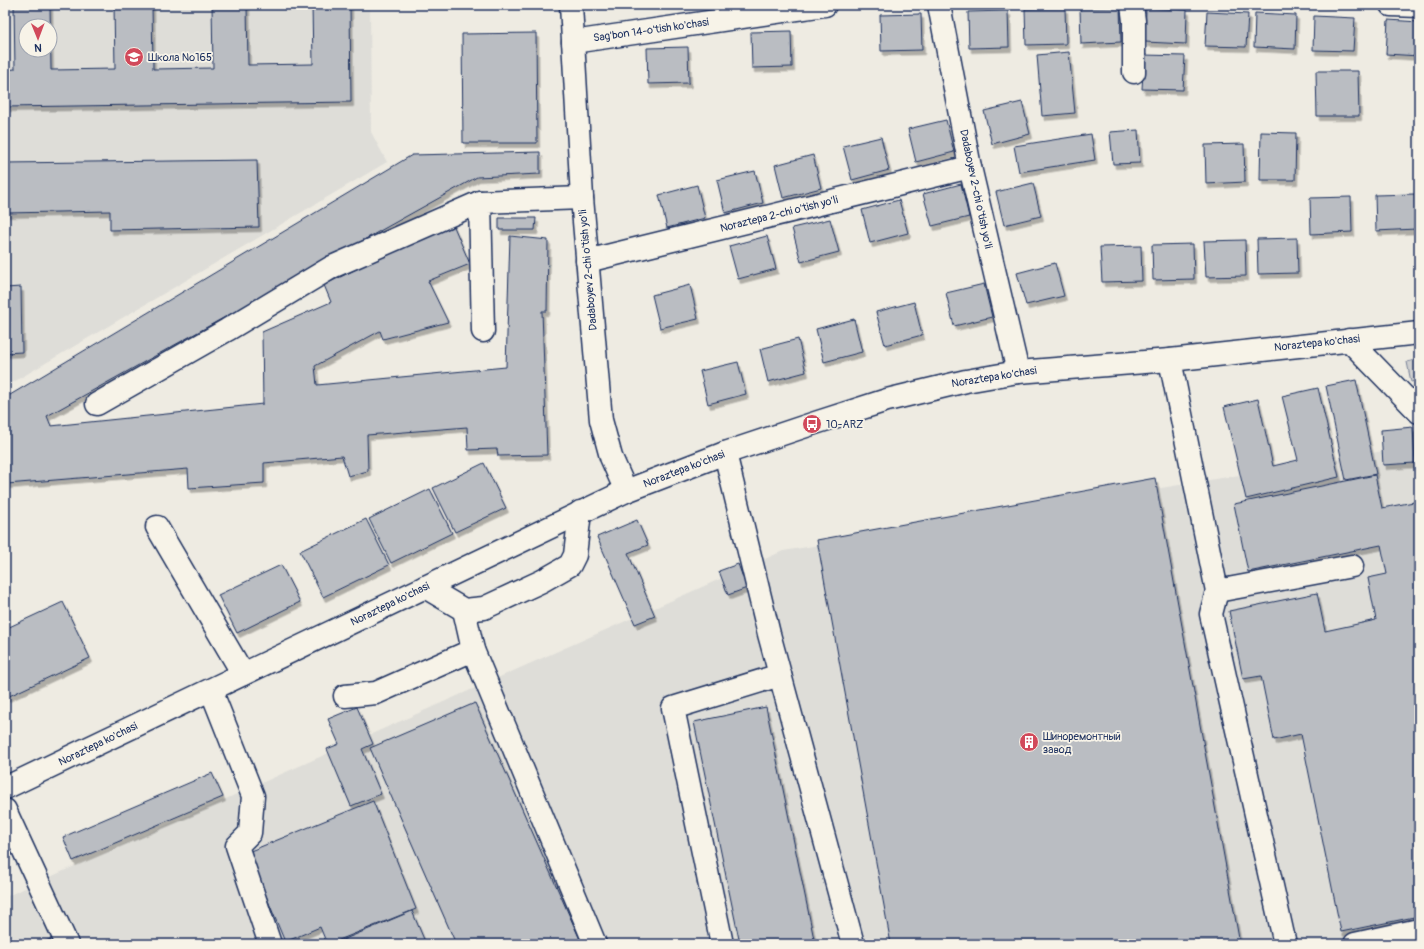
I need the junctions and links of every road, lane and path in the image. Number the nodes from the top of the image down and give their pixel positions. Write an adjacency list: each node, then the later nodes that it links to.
1 (571, 5): 7 (street, Dadaboyev 2-chi o'tish yo'li)
2 (825, 5): 7 (street, Sag'bon 14-o'tish ko'chasi)
3 (939, 5): 9 (street, Dadaboyev 2-chi o'tish yo'li)
4 (1132, 5): 8 (street)
5 (1391, 5): 6 (street)
6 (1419, 6)
7 (573, 43): 10 (street, Dadaboyev 2-chi o'tish yo'li)
8 (1134, 72)
9 (970, 167): 12 (street, Noraztepa 2-chi o'tish yo'li); 17 (street, Dadaboyev 2-chi o'tish yo'li)
10 (582, 198): 11 (street); 12 (street, Dadaboyev 2-chi o'tish yo'li)
11 (480, 202): 13 (street); 18 (street)
12 (587, 261): 21 (street, Dadaboyev 2-chi o'tish yo'li)
13 (483, 331)
14 (1419, 333): 15 (street, Noraztepa ko'chasi)
15 (1349, 340): 16 (street, Noraztepa ko'chasi); 19 (street)
16 (1170, 360): 17 (street, Noraztepa ko'chasi); 26 (street)
17 (1018, 372): 20 (street, Noraztepa ko'chasi)
18 (97, 404)
19 (1419, 412)
20 (725, 453): 21 (street, Noraztepa ko'chasi); 30 (street)
21 (626, 490): 22 (street, Noraztepa ko'chasi)
22 (580, 512): 25 (street, Noraztepa ko'chasi); 27 (street)
23 (157, 527): 29 (street)
24 (1352, 566): 26 (street)
25 (425, 587): 27 (street); 29 (street, Noraztepa ko'chasi)
26 (1217, 591): 41 (street)
27 (464, 610): 28 (street)
28 (473, 650): 32 (street); 38 (street)
29 (243, 674): 31 (street, Noraztepa ko'chasi)
30 (780, 675): 39 (street); 40 (street)
31 (211, 690): 33 (street, Noraztepa ko'chasi); 37 (street)
32 (345, 696)
33 (5, 788)
34 (5, 810): 36 (street)
35 (1419, 930): 42 (street)
36 (67, 944)
37 (270, 944)
38 (595, 944)
39 (722, 944)
40 (852, 944)
41 (1285, 944)
42 (1355, 944)

